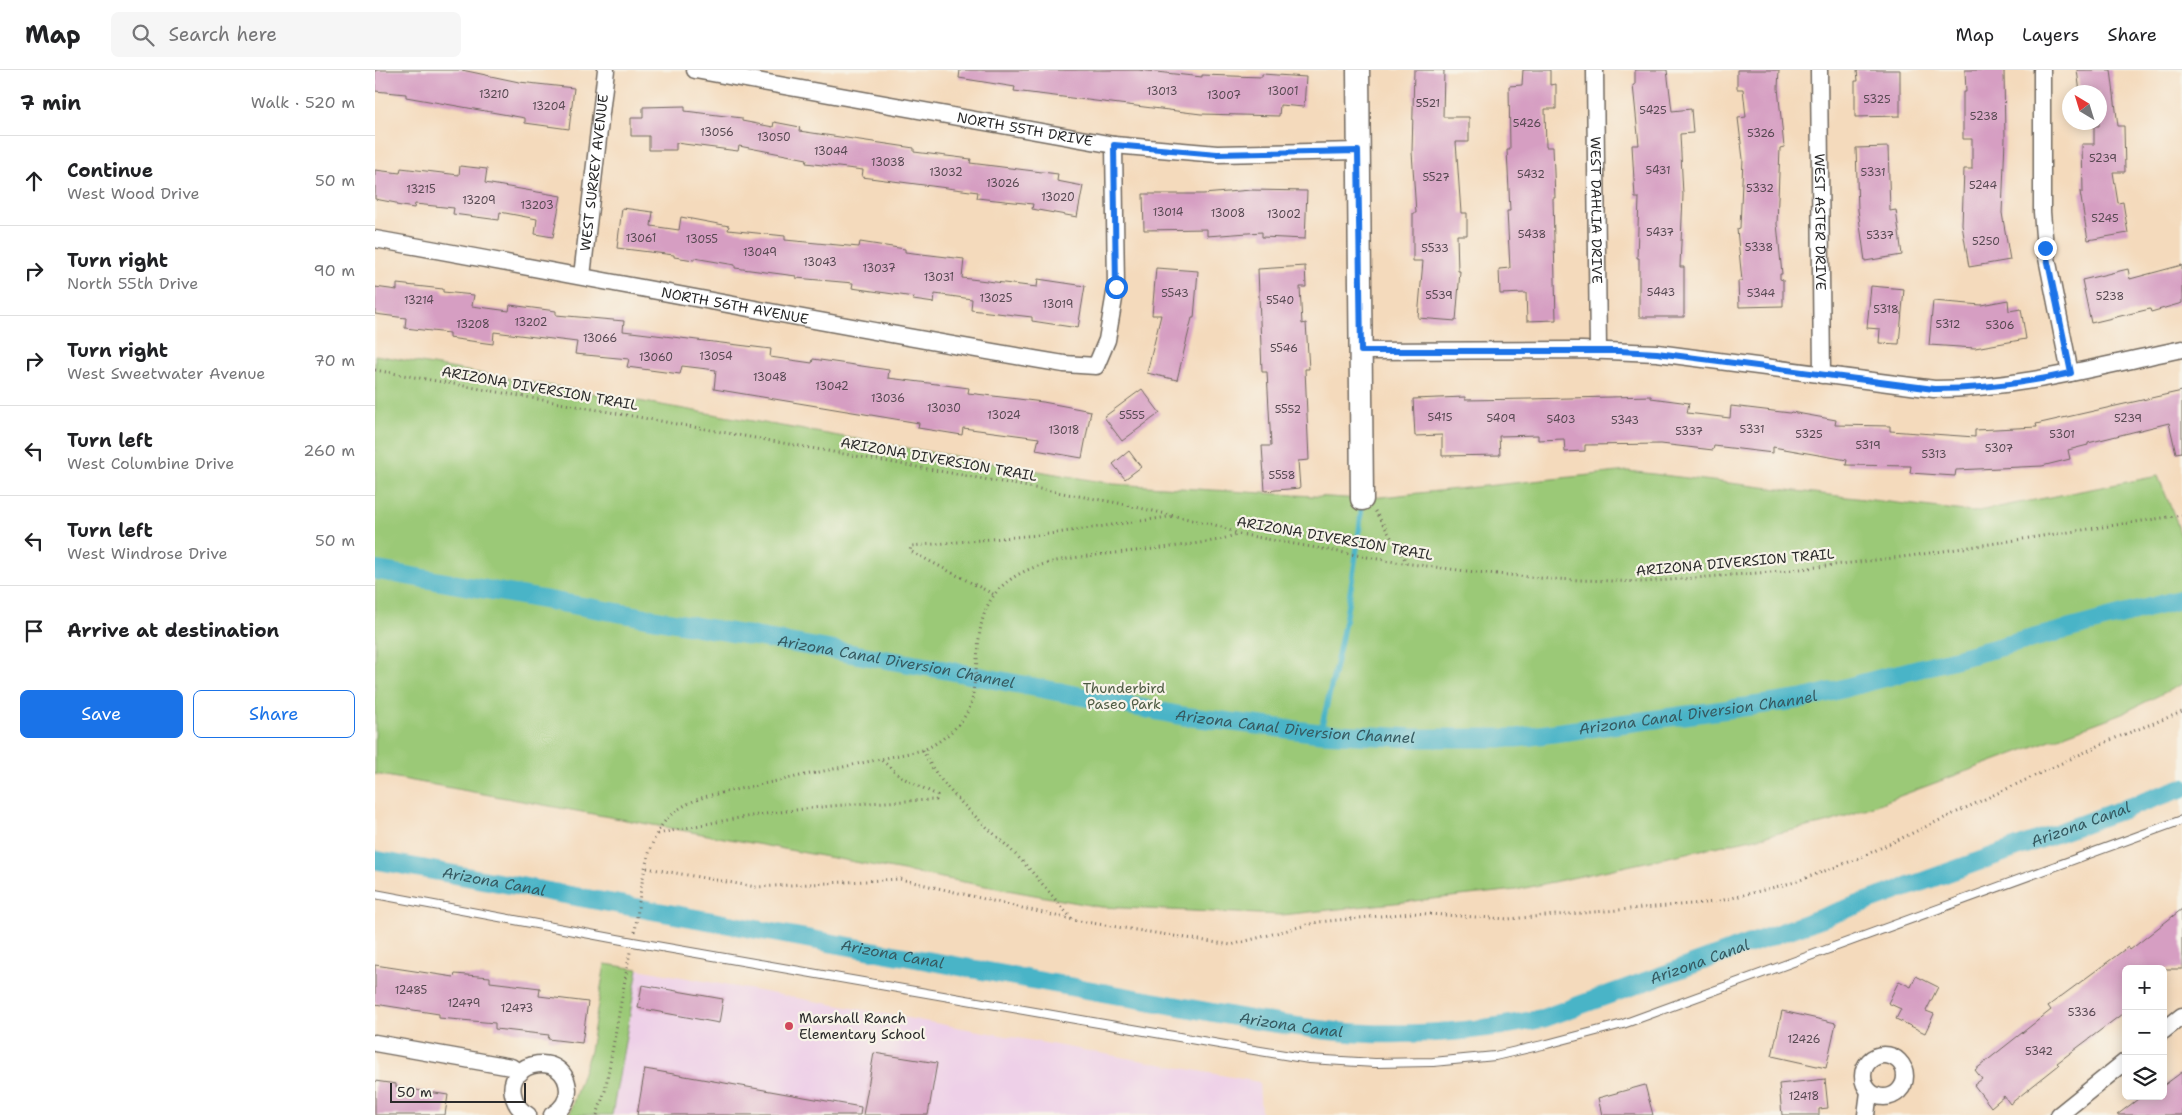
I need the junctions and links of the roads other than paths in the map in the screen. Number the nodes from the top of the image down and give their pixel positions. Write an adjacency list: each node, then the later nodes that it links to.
1 (606, 70): 10 (street, WEST SURREY AVENUE)
2 (695, 70): 7 (street, NORTH 55TH DRIVE)
3 (1358, 70): 8 (street)
4 (1595, 70): 13 (street, WEST DAHLIA DRIVE)
5 (1819, 70): 15 (street, WEST ASTER DRIVE)
6 (2042, 70): 14 (street)
7 (1114, 145): 8 (street, NORTH 55TH DRIVE); 10 (street, NORTH 56TH AVENUE)
8 (1358, 151): 12 (street)
9 (375, 239): 10 (street, NORTH 56TH AVENUE)
10 (581, 276)
11 (2182, 349): 14 (street)
12 (1361, 351): 13 (street); 16 (street)
13 (1598, 351): 15 (street)
14 (2071, 373): 15 (street)
15 (1822, 375)
16 (1362, 494)
17 (2182, 820): 18 (lane)
18 (375, 894)
19 (2182, 1016): 20 (street)
20 (2167, 1028)
21 (375, 1043): 23 (street)
22 (2122, 1064): 28 (street)
23 (520, 1073): 25 (street); 26 (street)
24 (1869, 1092): 27 (street)
25 (528, 1115)
26 (552, 1115)
27 (1866, 1115)
28 (2059, 1115)

